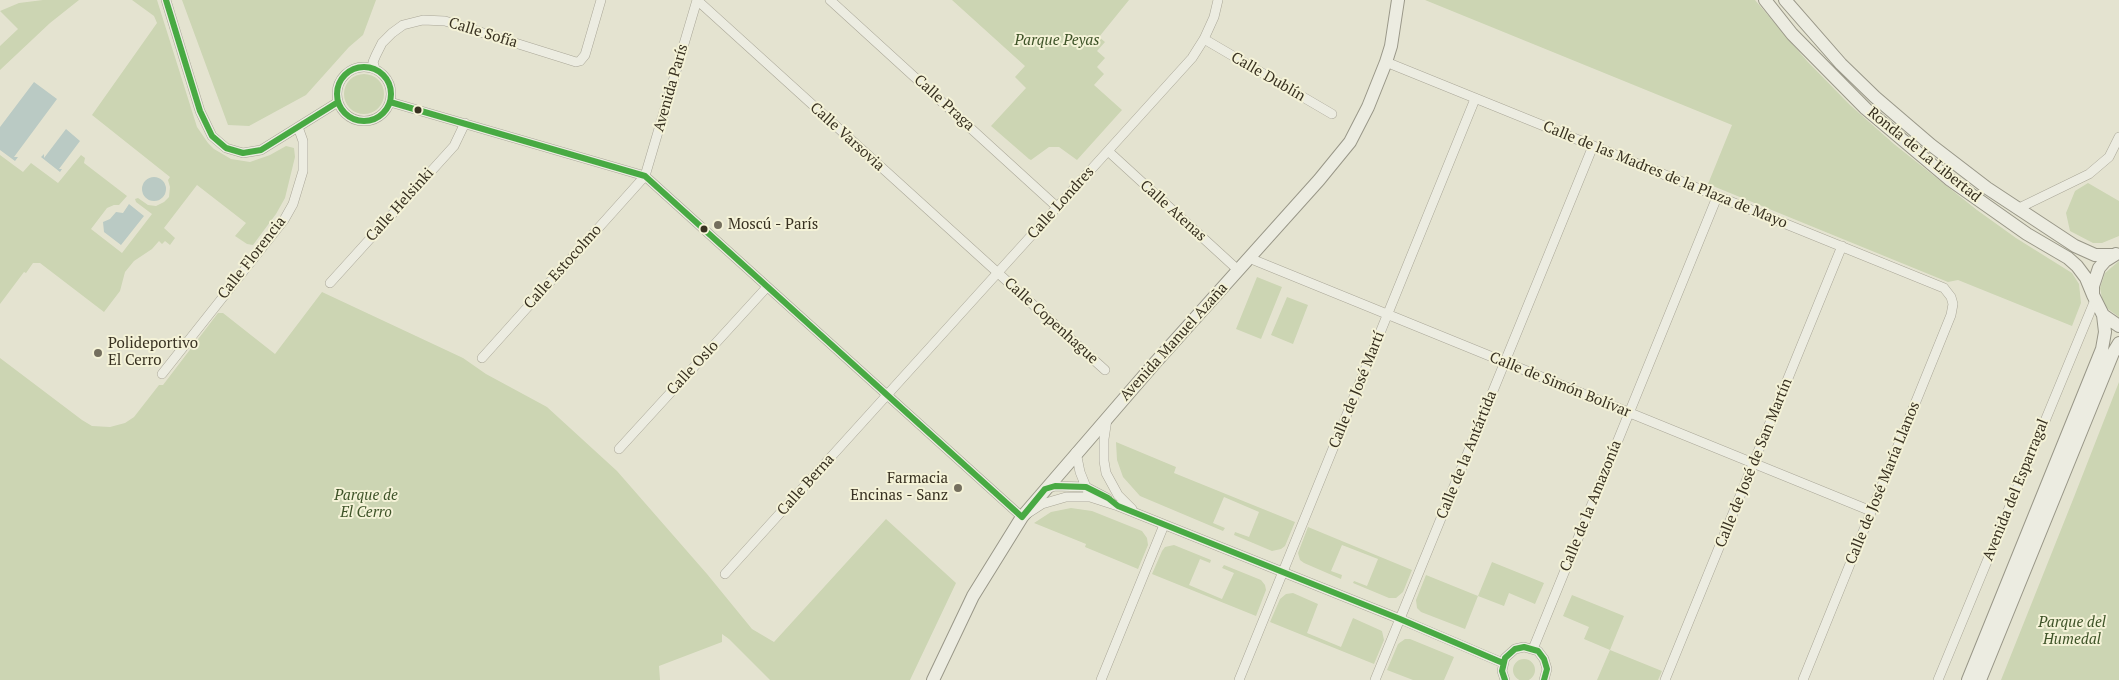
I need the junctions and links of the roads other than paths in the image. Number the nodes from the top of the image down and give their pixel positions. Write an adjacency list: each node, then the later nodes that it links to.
1 (166, 0): 17 (street)
2 (601, 0): 11 (street, Calle Sofía)
3 (697, 0): 21 (street, Avenida París); 29 (street, Calle Varsovia)
4 (830, 0): 23 (street, Calle Praga)
5 (1218, 0): 9 (street, Calle Londres)
6 (1398, 0): 10 (main road, Avenida Manuel Azaña)
7 (1765, 0): 33 (main road, Ronda de La Libertad)
8 (1785, 0): 24 (main road, Ronda de La Libertad)
9 (1204, 40): 15 (street, Calle Dublín); 20 (street, Calle Londres)
10 (1386, 62): 12 (street, Calle de las Madres de la Plaza de Mayo); 27 (main road, Avenida Manuel Azaña)
11 (375, 69): 13 (street); 14 (street)
12 (1475, 100): 19 (street, Calle de las Madres de la Plaza de Mayo); 34 (street, Calle de José Martí)
13 (338, 102): 14 (street); 17 (street)
14 (390, 102): 16 (street)
15 (1332, 114)
16 (465, 123): 21 (street); 30 (street, Calle Helsinki)
17 (298, 127): 41 (street, Calle Florencia)
18 (2119, 137): 24 (street)
19 (1593, 146): 22 (street, Calle de las Madres de la Plaza de Mayo); 39 (street, Calle de la Antártida)
20 (1108, 151): 23 (street, Calle Londres); 28 (street, Calle Atenas)
21 (644, 176): 31 (street); 38 (street, Calle Estocolmo)
22 (1717, 197): 25 (street, Calle de las Madres de la Plaza de Mayo); 43 (street, Calle de la Amazonía)
23 (1057, 207): 29 (street, Calle Londres)
24 (2017, 209): 26 (main road, Ronda de La Libertad)
25 (1842, 246): 32 (street, Calle de las Madres de la Plaza de Mayo); 47 (street, Calle de José de San Martín)
26 (2116, 254): 33 (main road)
27 (1249, 258): 28 (main road, Avenida Manuel Azaña); 34 (street, Calle de Simón Bolívar)
28 (1238, 270): 44 (main road, Avenida Manuel Azaña)
29 (998, 273): 40 (street, Calle Copenhague); 42 (street, Calle Londres)
30 (330, 283)
31 (766, 287): 42 (street); 45 (street, Calle Oslo)
32 (1944, 288): 52 (street, Calle de José María Llanos)
33 (2094, 297): 35 (main road, Ronda de La Libertad); 69 (street, Avenida del Esparragal)
34 (1388, 315): 39 (street, Calle de Simón Bolívar); 56 (street, Calle de José Martí)
35 (2103, 315): 36 (main road); 70 (main road, Avenida del Esparragal)
36 (2119, 326)
37 (2119, 343): 71 (main road)
38 (482, 358)
39 (1504, 362): 43 (street, Calle de Simón Bolívar); 58 (street, Calle de la Antártida)
40 (1105, 370)
41 (162, 374)
42 (887, 395): 54 (street); 57 (street, Calle Berna)
43 (1629, 413): 47 (street, Calle de Simón Bolívar); 59 (street, Calle de la Amazonía)
44 (1108, 417): 46 (main road, Avenida Manuel Azaña); 53 (street)
45 (619, 448)
46 (1076, 452): 48 (street); 49 (main road, Avenida Manuel Azaña)
47 (1754, 463): 52 (street, Calle de Simón Bolívar); 67 (street, Calle de José de San Martín)
48 (1086, 487): 49 (street); 50 (street); 51 (street)
49 (1045, 489): 54 (main road, Avenida Manuel Azaña)
50 (1090, 497): 51 (street); 54 (street)
51 (1118, 506): 53 (street)
52 (1872, 511): 68 (street, Calle de José María Llanos)
53 (1135, 513): 55 (street)
54 (1022, 517): 62 (main road, Avenida Manuel Azaña)
55 (1164, 524): 56 (street); 63 (street)
56 (1283, 572): 58 (street); 64 (street, Calle de José Martí)
57 (725, 574)
58 (1400, 619): 60 (street); 65 (street, Calle de la Antártida)
59 (1533, 649): 60 (street); 61 (street)
60 (1503, 663): 66 (street)
61 (1546, 679)
62 (933, 680)
63 (1101, 680)
64 (1239, 680)
65 (1375, 680)
66 (1505, 680)
67 (1665, 680)
68 (1802, 680)
69 (1938, 680)
70 (1968, 680)
71 (1980, 680)

